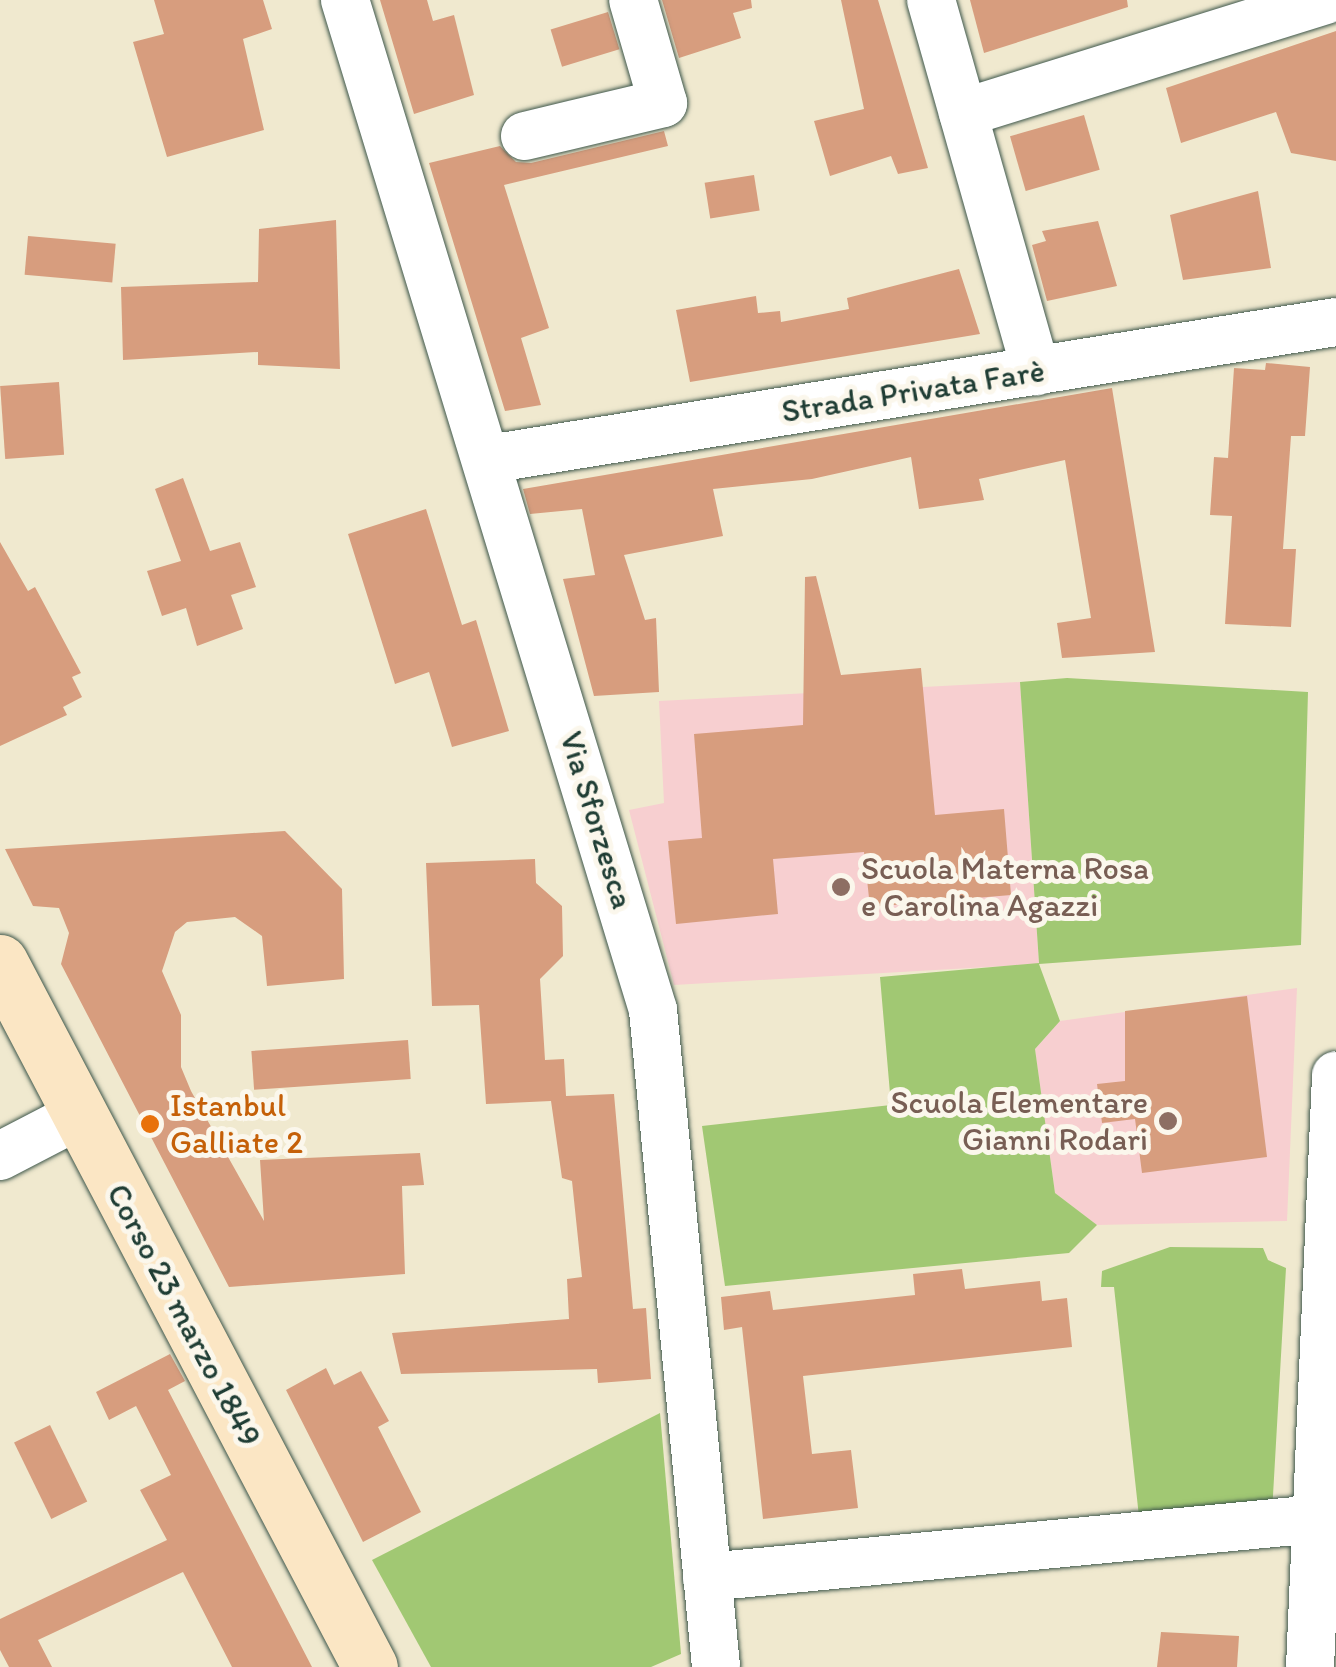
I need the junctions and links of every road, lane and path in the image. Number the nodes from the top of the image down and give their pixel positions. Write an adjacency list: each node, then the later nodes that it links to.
1 (346, 0): 9 (street, Via Sforzesca)
2 (633, 0): 6 (street)
3 (931, 0): 5 (street)
4 (1326, 0): 5 (street)
5 (963, 114): 8 (street)
6 (525, 136)
7 (1336, 322): 8 (street, Strada Privata Farè)
8 (1036, 371): 9 (street, Strada Privata Farè)
9 (489, 459): 15 (street, Via Sforzesca)
10 (0, 962): 12 (main road, Corso 23 marzo 1849)
11 (1336, 1076): 14 (street)
12 (79, 1116): 13 (street); 16 (main road, Corso 23 marzo 1849)
13 (0, 1156)
14 (1316, 1518): 15 (street); 18 (street)
15 (707, 1577): 17 (street, Via Sforzesca)
16 (370, 1667)
17 (716, 1667)
18 (1310, 1667)

